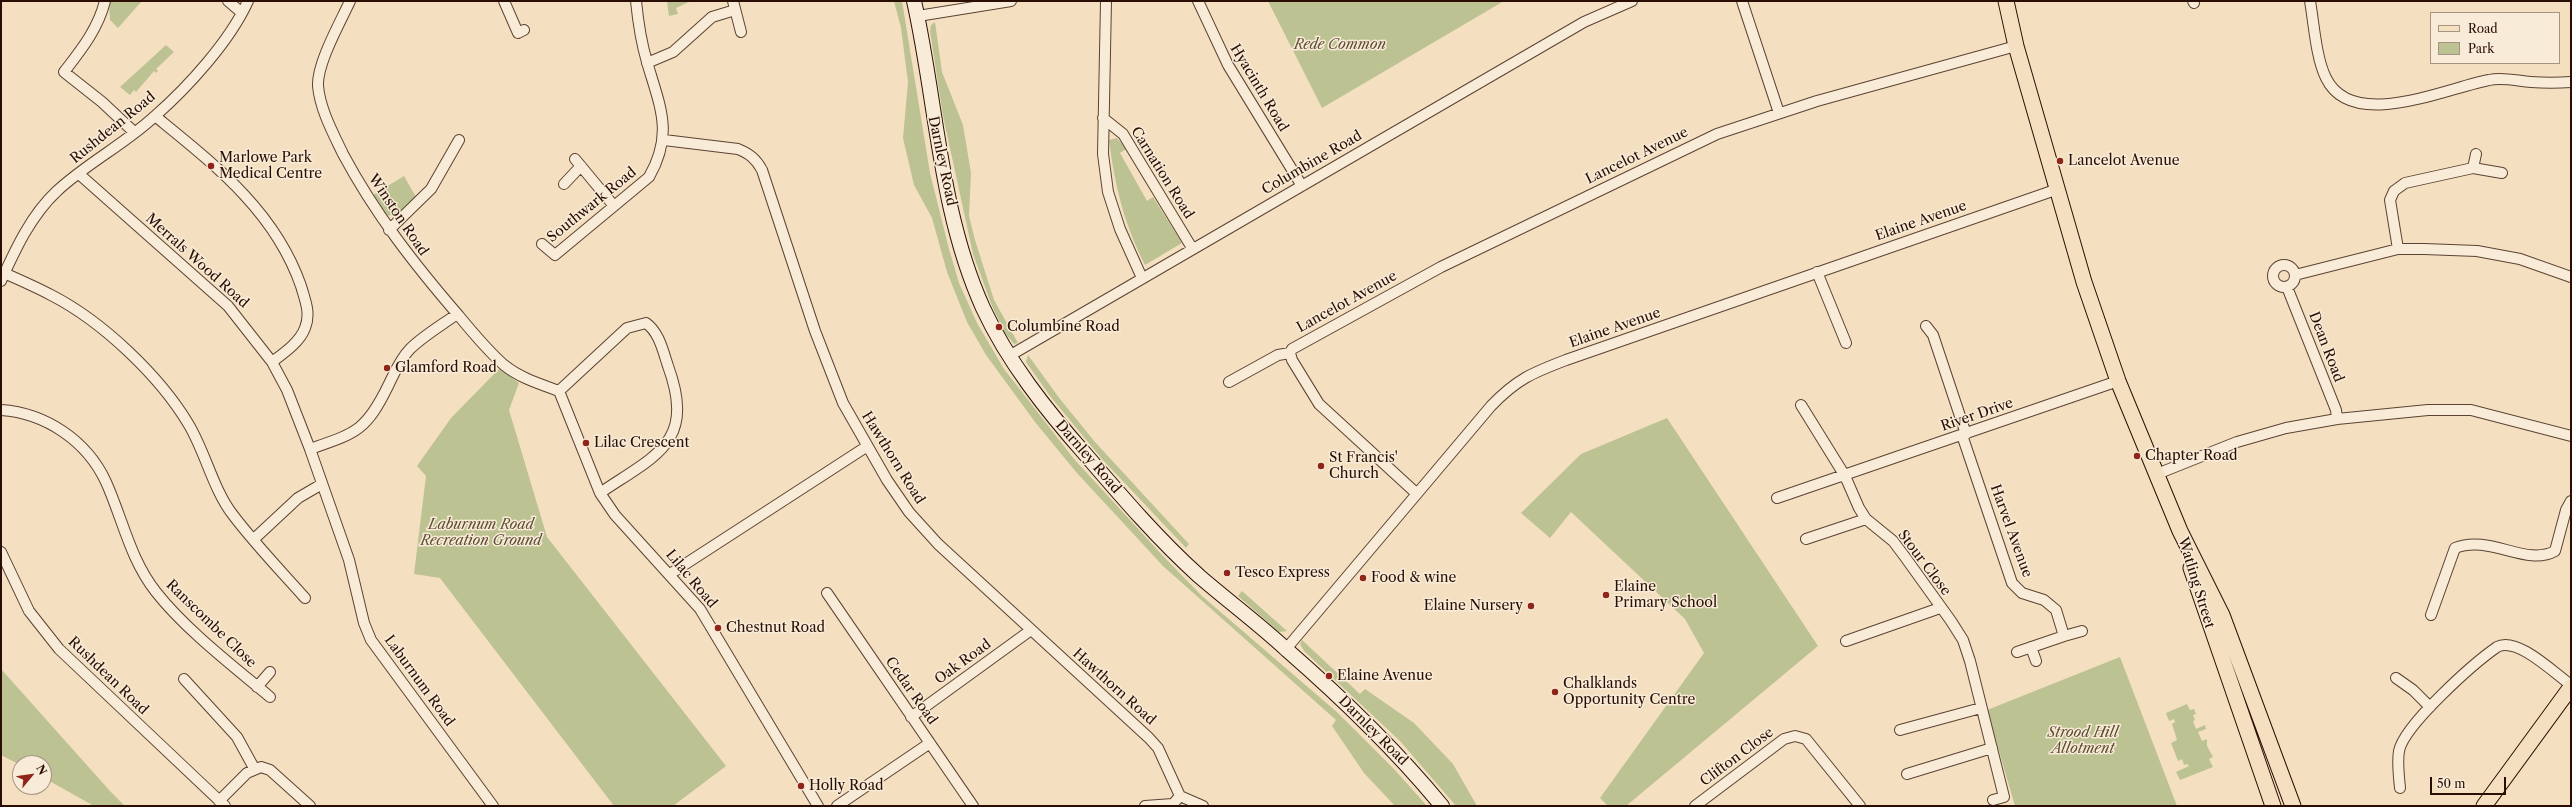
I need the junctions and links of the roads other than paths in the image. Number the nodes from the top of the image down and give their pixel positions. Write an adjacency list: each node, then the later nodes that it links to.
1 (105, 1): 27 (street)
2 (228, 1): 17 (street)
3 (248, 1): 17 (street, Rushdean Road)
4 (350, 1): 38 (street, Winston Road)
5 (504, 1): 19 (street)
6 (636, 1): 22 (street, Southwark Road)
7 (914, 1): 18 (street, Darnley Road)
8 (1011, 1): 16 (street)
9 (1106, 1): 26 (street)
10 (1198, 1): 35 (street, Hyacinth Road)
11 (1632, 1): 35 (street, Columbine Road)
12 (1742, 1): 24 (street)
13 (2006, 1): 21 (main road)
14 (2310, 1): 23 (street)
15 (734, 6): 20 (street); 22 (street)
16 (957, 6): 18 (street)
17 (242, 13): 25 (street, Rushdean Road)
18 (918, 16): 52 (street, Darnley Road)
19 (524, 30)
20 (741, 32)
21 (2016, 46): 24 (street, Lancelot Avenue); 36 (main road)
22 (647, 63): 29 (street, Southwark Road)
23 (2571, 82)
24 (1779, 113): 51 (street, Lancelot Avenue)
25 (155, 116): 27 (street, Rushdean Road); 53 (street)
26 (1103, 118): 40 (street, Carnation Road); 46 (street)
27 (134, 132): 33 (street, Rushdean Road)
28 (459, 140): 38 (street)
29 (664, 140): 37 (street, Southwark Road); 62 (street, Hawthorn Road)
30 (2476, 154): 31 (street)
31 (2473, 168): 32 (street); 41 (street)
32 (2502, 173)
33 (79, 174): 44 (street, Rushdean Road); 53 (street, Merrals Wood Road)
34 (564, 184): 37 (street)
35 (1302, 186): 40 (street, Columbine Road)
36 (2058, 189): 42 (street, Elaine Avenue); 55 (main road)
37 (614, 206): 39 (street, Southwark Road)
38 (389, 230): 48 (street, Winston Road)
39 (542, 244)
40 (1192, 248): 46 (street, Columbine Road)
41 (2398, 249): 43 (street); 45 (street)
42 (1816, 272): 50 (street); 68 (street, Elaine Avenue)
43 (2295, 275): 47 (street); 47 (street, Dean Road)
44 (3, 277): 73 (street)
45 (2571, 277)
46 (1142, 278): 52 (street, Columbine Road)
47 (2287, 287): 59 (street, Dean Road)
48 (457, 314): 56 (street, Winston Road); 63 (street)
49 (1926, 326): 60 (street, Harvel Avenue)
50 (1846, 344)
51 (1292, 351): 54 (street, Lancelot Avenue); 68 (street)
52 (1009, 356): 87 (street, Darnley Road)
53 (272, 362): 63 (street, Merrals Wood Road)
54 (1229, 382)
55 (2118, 382): 60 (street, River Drive); 64 (main road)
56 (559, 392): 67 (street, Lilac Road); 67 (street)
57 (1801, 405): 65 (street)
58 (1, 410): 94 (street, Ranscombe Close)
59 (2336, 419): 61 (street); 64 (street)
60 (1964, 434): 65 (street, River Drive); 84 (street, Harvel Avenue)
61 (2571, 436)
62 (866, 447): 77 (street); 82 (street, Hawthorn Road)
63 (310, 449): 66 (street, Merrals Wood Road)
64 (2156, 474): 72 (main road)
65 (1845, 476): 69 (street, River Drive); 71 (street, Stour Close)
66 (322, 484): 73 (street); 76 (street, Merrals Wood Road)
67 (600, 493): 77 (street, Lilac Road)
68 (1416, 493): 87 (street, Elaine Avenue)
69 (1778, 498)
70 (2568, 506): 81 (street)
71 (1866, 519): 74 (street); 80 (street, Stour Close)
72 (2180, 531): 98 (main road, Watling Street); 109 (main road, Watling Street)
73 (254, 539): 79 (street)
74 (1806, 539)
75 (1, 552): 110 (street, Rushdean Road)
76 (349, 560): 112 (street, Laburnum Road)
77 (670, 574): 113 (street, Lilac Road)
78 (827, 593): 99 (street, Cedar Road)
79 (305, 598)
80 (1940, 608): 85 (street, Stour Close); 96 (street, Stour Close)
81 (2431, 615)
82 (1031, 630): 99 (street, Oak Road); 108 (street, Hawthorn Road)
83 (2082, 631): 84 (street)
84 (2064, 636): 86 (street)
85 (1846, 641)
86 (2031, 647): 88 (street); 89 (street)
87 (1286, 649): 118 (street, Darnley Road)
88 (2017, 652)
89 (2036, 661)
90 (270, 672): 94 (street, Ranscombe Close)
91 (2396, 678): 97 (street)
92 (184, 679): 103 (street)
93 (2571, 686): 97 (street); 122 (main road)
94 (257, 687): 95 (street, Ranscombe Close)
95 (270, 697)
96 (1981, 708): 100 (street); 102 (street, Stour Close)
97 (2430, 708): 105 (street)
98 (2260, 716): 109 (main road, Watling Street); 121 (main road, Watling Street)
99 (911, 717): 101 (street, Cedar Road)
100 (1900, 730)
101 (930, 743): 114 (street); 115 (street, Cedar Road)
102 (1992, 748): 104 (street); 107 (street, Stour Close)
103 (254, 768): 110 (street); 111 (street)
104 (1907, 774)
105 (2400, 788)
106 (1993, 800): 107 (street, Stour Close)
107 (2005, 801)
108 (1175, 802): 116 (street); 117 (street)
109 (2272, 802)
110 (222, 804)
111 (310, 806)
112 (493, 806)
113 (818, 806)
114 (837, 806)
115 (973, 806)
116 (1145, 806)
117 (1203, 806)
118 (1442, 806)
119 (1695, 806): 120 (street, Clifton Close)
120 (1860, 806)
121 (2293, 806)
122 (2484, 806)

